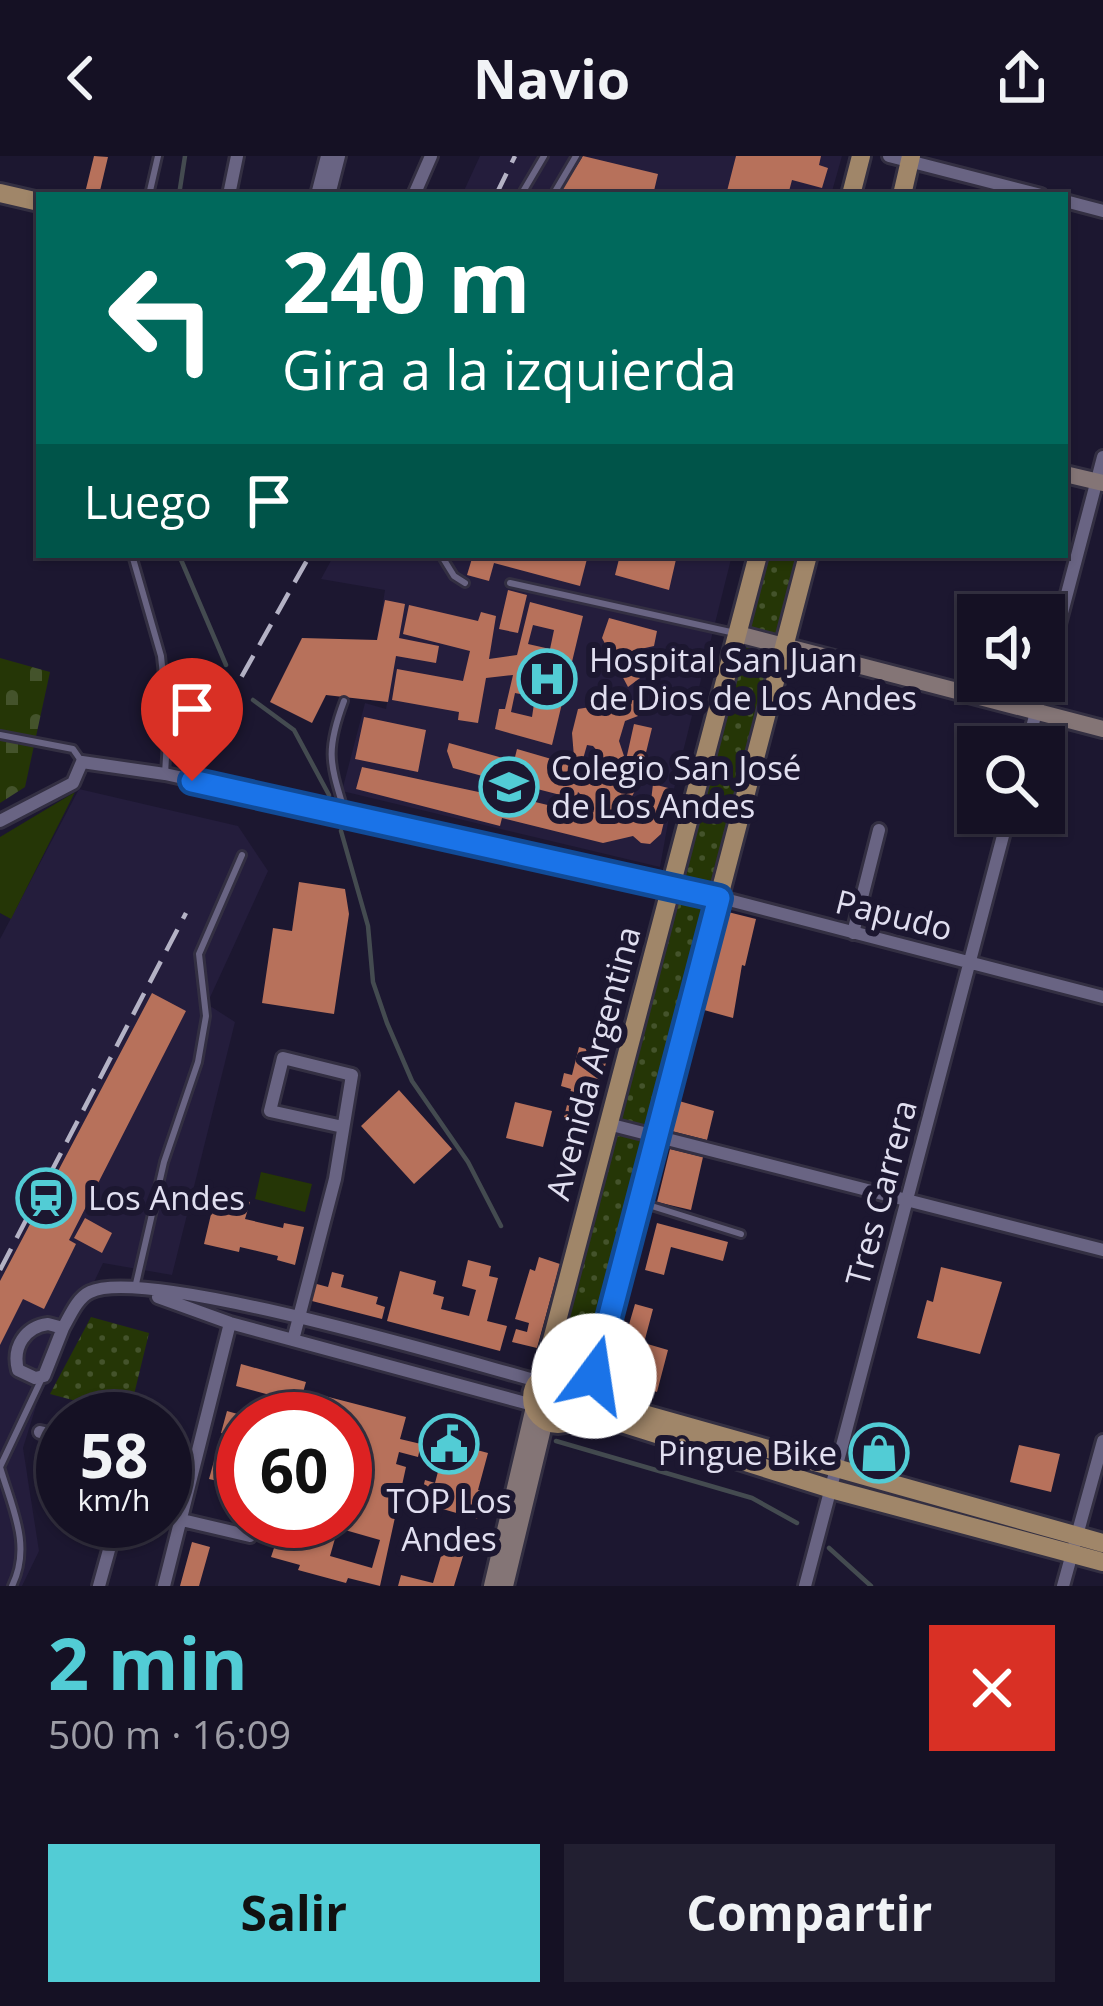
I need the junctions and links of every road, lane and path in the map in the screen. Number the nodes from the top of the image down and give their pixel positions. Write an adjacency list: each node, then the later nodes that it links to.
1 (158, 156): 12 (lane)
2 (237, 156): 11 (street)
3 (327, 156): 13 (street)
4 (339, 156): 14 (street)
5 (431, 156): 15 (street)
6 (544, 156): 16 (lane)
7 (576, 156): 17 (lane)
8 (861, 156): 18 (main road)
9 (889, 156): 10 (street)
10 (911, 159): 19 (main road); 20 (street)
11 (230, 190)
12 (149, 192)
13 (317, 192)
14 (330, 192)
15 (415, 192)
16 (522, 192)
17 (555, 192)
18 (851, 192)
19 (903, 192)
20 (1030, 192)
21 (0, 193): 22 (main road)
22 (36, 201)
23 (1068, 202): 24 (street)
24 (1103, 211)
25 (1103, 458): 27 (street)
26 (1068, 474): 27 (main road)
27 (1100, 482): 34 (street)
28 (133, 558): 44 (lane)
29 (444, 558): 32 (lane)
30 (757, 558): 35 (main road, Avenida Argentina)
31 (807, 558): 36 (main road)
32 (464, 583)
33 (510, 584): 35 (lane)
34 (1065, 606)
35 (738, 634): 36 (main road); 50 (main road, Avenida Argentina)
36 (784, 646): 39 (main road); 51 (main road)
37 (344, 701): 45 (lane)
38 (1039, 702): 39 (street)
39 (1036, 712): 40 (street); 41 (main road)
40 (1032, 726)
41 (1103, 729)
42 (0, 735): 43 (lane)
43 (82, 762): 44 (street, Papudo); 46 (street)
44 (165, 774): 45 (street, Papudo)
45 (345, 813): 50 (street, Papudo)
46 (0, 821)
47 (879, 830): 52 (street)
48 (1004, 834): 53 (street, Tres Carrera)
49 (242, 855): 62 (lane)
50 (671, 886): 51 (street, Papudo); 55 (main road, Avenida Argentina)
51 (719, 898): 52 (street, Papudo); 57 (main road)
52 (854, 933): 53 (street, Papudo)
53 (970, 963): 54 (street, Papudo); 58 (street, Tres Carrera)
54 (1103, 997)
55 (608, 1124): 57 (street); 68 (main road, Avenida Argentina)
56 (344, 1127): 56 (street); 63 (street)
57 (655, 1136): 58 (street); 59 (main road)
58 (907, 1200): 61 (street); 74 (street, Tres Carrera)
59 (638, 1202): 60 (lane); 69 (main road)
60 (741, 1234)
61 (1103, 1250)
62 (135, 1288): 63 (street); 64 (street); 65 (street)
63 (299, 1317): 66 (street); 68 (street)
64 (230, 1323): 66 (street); 73 (street)
65 (63, 1328): 67 (street); 67 (street)
66 (293, 1340): 70 (street)
67 (42, 1378): 72 (lane)
68 (540, 1380): 69 (main road); 70 (main road, Avenida Argentina)
69 (582, 1400): 70 (main road); 74 (main road)
70 (537, 1411): 83 (main road); 84 (main road)
71 (1103, 1441): 76 (street)
72 (0, 1467): 80 (lane)
73 (192, 1472)
74 (833, 1480): 76 (main road); 85 (street, Tres Carrera)
75 (1103, 1543): 76 (main road)
76 (1075, 1545): 79 (main road); 86 (street)
77 (110, 1548): 81 (street)
78 (173, 1548): 82 (street)
79 (1103, 1562)
80 (12, 1586)
81 (99, 1586)
82 (164, 1586)
83 (490, 1586)
84 (505, 1586)
85 (805, 1586)
86 (1064, 1586)

